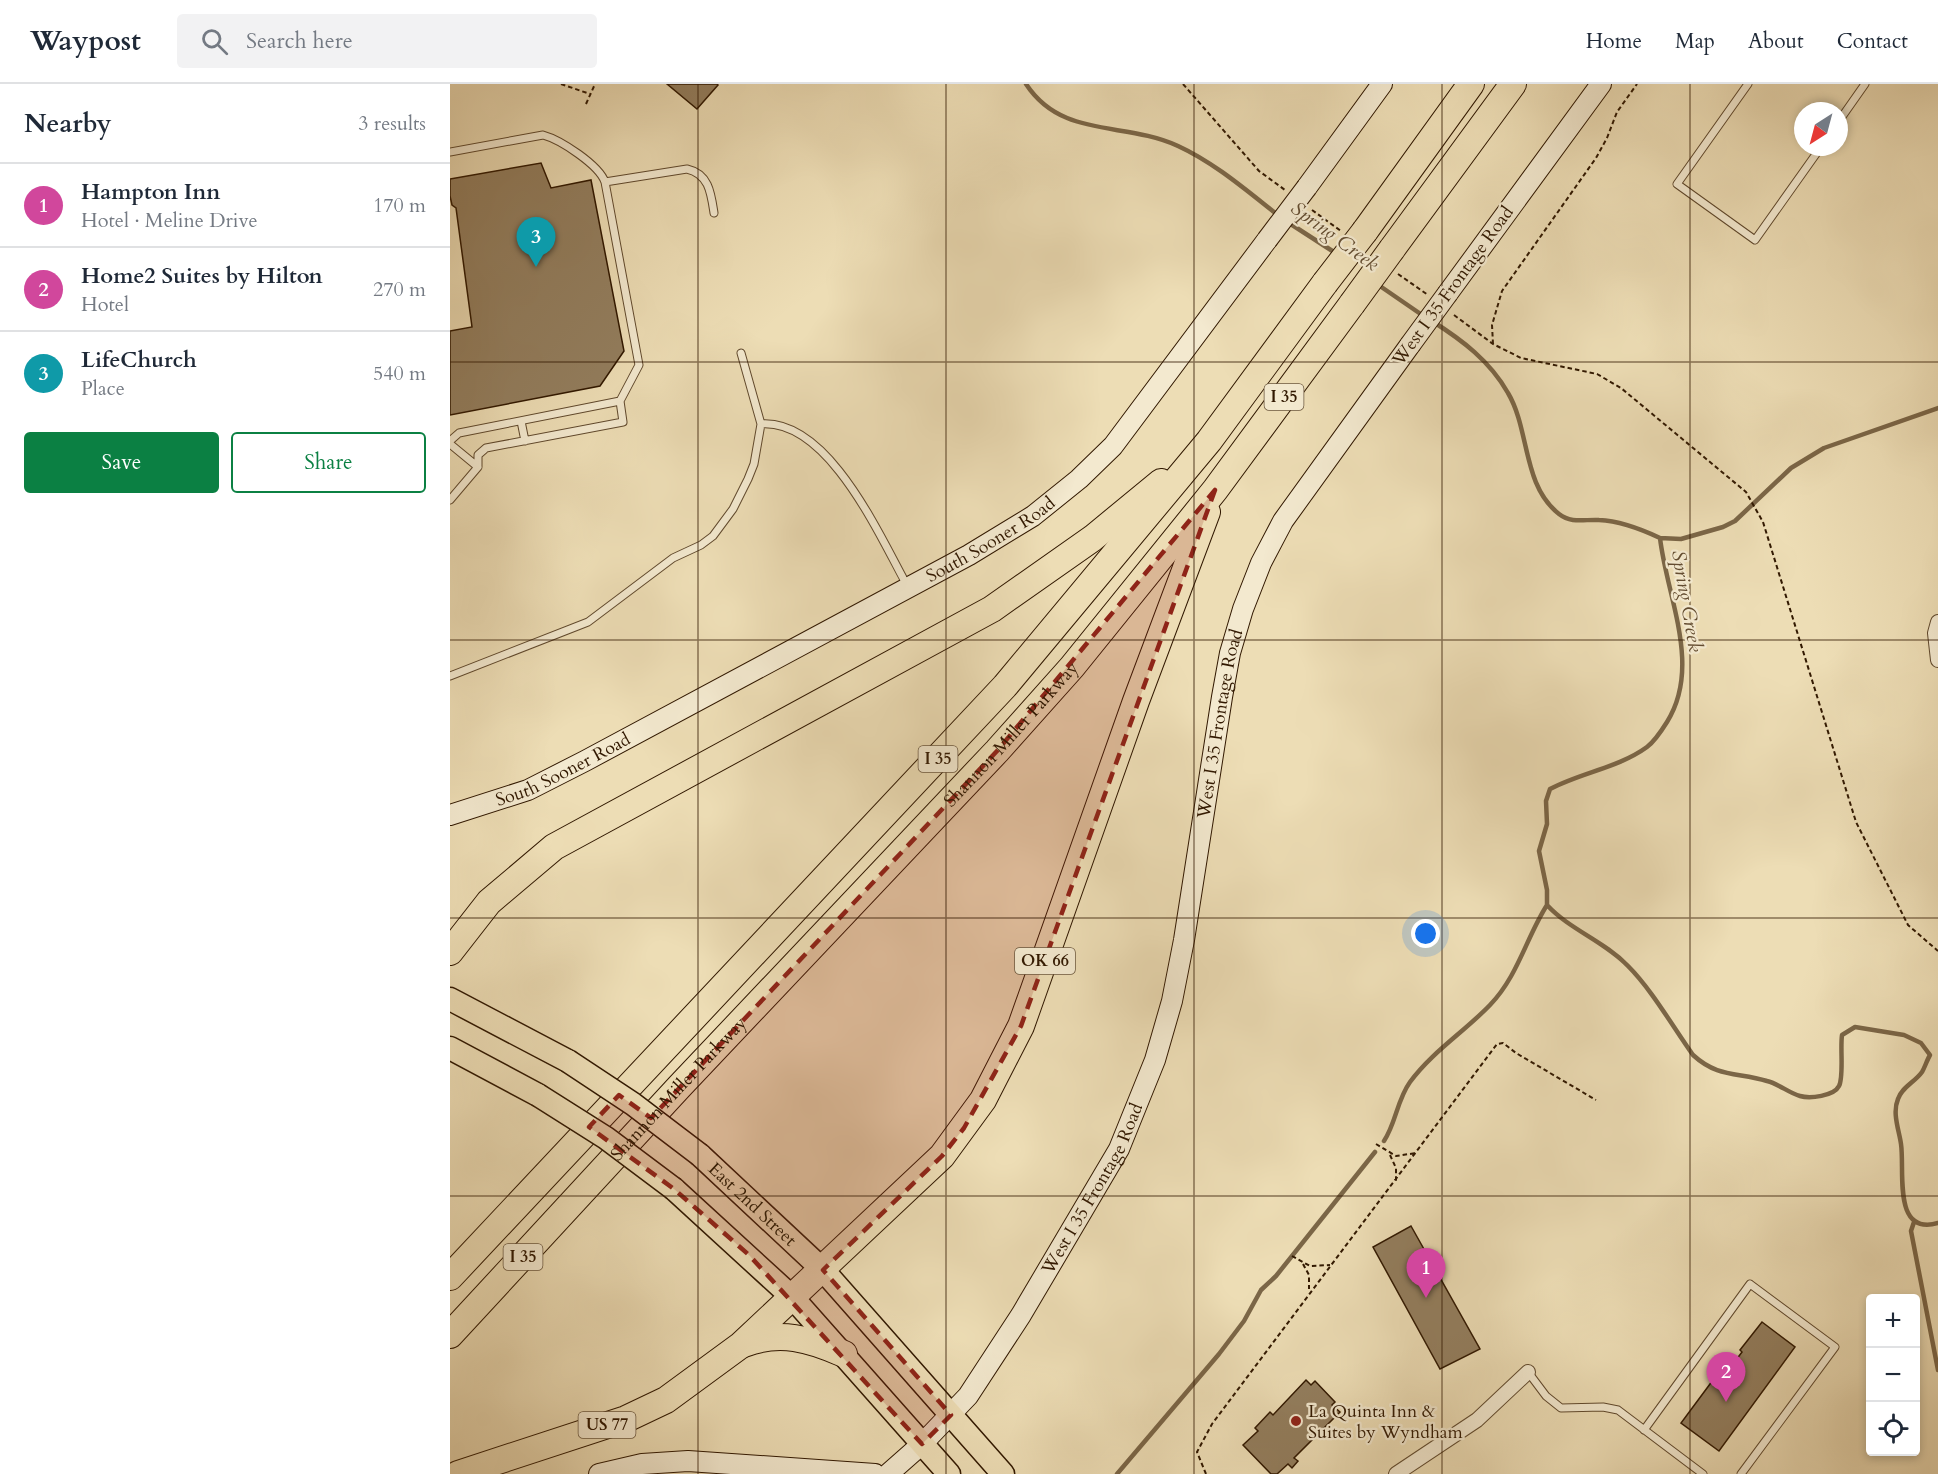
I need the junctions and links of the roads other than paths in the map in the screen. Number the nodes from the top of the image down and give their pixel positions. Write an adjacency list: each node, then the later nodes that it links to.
1 (1382, 84): 22 (street, South Sooner Road, bridge)
2 (1472, 84): 17 (highway, Shannon Miller Parkway / I 35, bridge)
3 (1513, 84): 20 (highway, Shannon Miller Parkway / I 35, bridge)
4 (1601, 84): 37 (street, West I 35 Frontage Road, bridge)
5 (1748, 84): 9 (lane)
6 (1865, 84): 7 (lane)
7 (1848, 108)
8 (450, 152): 10 (lane)
9 (1815, 156)
10 (605, 182): 11 (lane); 13 (lane)
11 (714, 213)
12 (741, 353): 15 (lane)
13 (620, 401): 14 (lane); 16 (lane)
14 (521, 421): 16 (lane); 18 (lane)
15 (761, 424): 22 (lane); 25 (lane)
16 (525, 441): 19 (lane)
17 (1209, 441): 27 (highway); 31 (highway, Shannon Miller Parkway / I 35)
18 (450, 442): 19 (lane)
19 (478, 467): 21 (lane)
20 (1215, 490): 30 (highway, OK 66); 33 (highway, Shannon Miller Parkway / I 35)
21 (450, 500)
22 (908, 587): 26 (street, South Sooner Road)
23 (1938, 622): 24 (street)
24 (1938, 660)
25 (450, 676)
26 (450, 815)
27 (453, 944)
28 (450, 999): 30 (main road, East 2nd Street, bridge)
29 (450, 1048): 32 (main road, bridge)
30 (823, 1270): 32 (highway, OK 66); 37 (main road, East 2nd Street)
31 (450, 1277)
32 (793, 1298): 34 (highway); 35 (main road)
33 (450, 1335)
34 (741, 1345): 35 (highway, US 77); 40 (highway, US 77)
35 (844, 1354): 39 (main road)
36 (1528, 1372): 38 (lane); 46 (street)
37 (951, 1415): 39 (street, West I 35 Frontage Road); 45 (main road, East 2nd Street)
38 (1644, 1430): 47 (lane); 48 (lane)
39 (922, 1444): 43 (street); 44 (main road)
40 (458, 1474)
41 (599, 1474): 42 (street)
42 (875, 1474)
43 (888, 1474)
44 (949, 1474)
45 (1003, 1474)
46 (1396, 1474)
47 (1703, 1474)
48 (1741, 1474)

